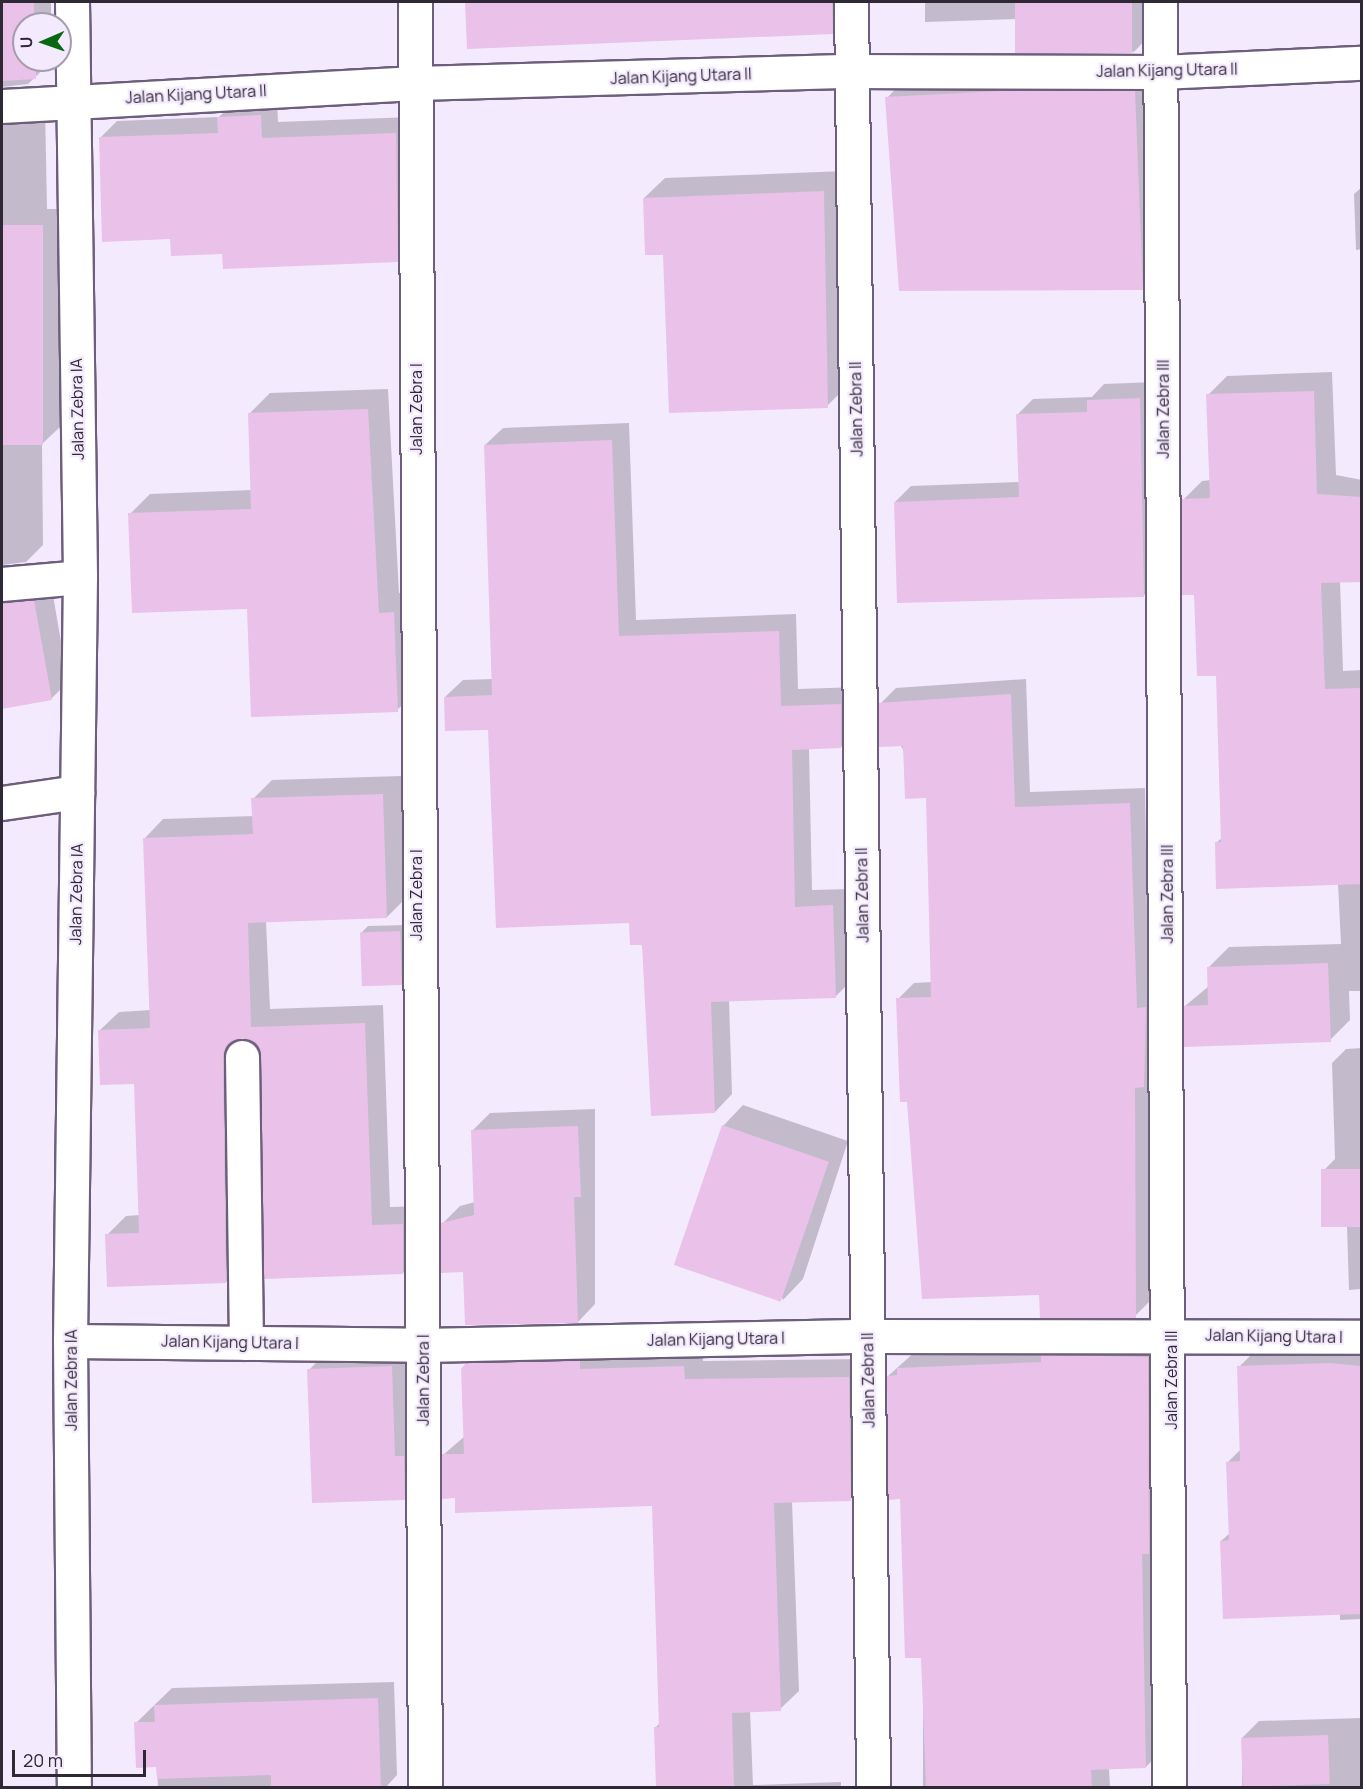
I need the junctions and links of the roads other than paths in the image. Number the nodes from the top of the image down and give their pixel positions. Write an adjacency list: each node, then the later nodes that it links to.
1 (72, 2): 9 (street, Jalan Zebra IA)
2 (415, 2): 8 (street, Jalan Zebra I)
3 (851, 2): 6 (street, Jalan Zebra II)
4 (1160, 2): 7 (street, Jalan Zebra III)
5 (1362, 63): 7 (street, Jalan Kijang Utara II)
6 (851, 71): 7 (street, Jalan Kijang Utara II); 8 (street, Jalan Kijang Utara II); 17 (street, Jalan Zebra II)
7 (1160, 72): 16 (street, Jalan Zebra III)
8 (416, 83): 9 (street, Jalan Kijang Utara II); 21 (street, Jalan Zebra I)
9 (71, 100): 10 (street, Jalan Kijang Utara II); 11 (street, Jalan Zebra IA)
10 (2, 106)
11 (80, 577): 12 (street); 13 (street, Jalan Zebra IA)
12 (2, 584)
13 (77, 792): 14 (street); 19 (street, Jalan Zebra IA)
14 (2, 803)
15 (242, 1057): 20 (street)
16 (1171, 1335): 17 (street, Jalan Kijang Utara I); 18 (street, Jalan Kijang Utara I); 25 (street, Jalan Zebra III)
17 (867, 1336): 21 (street, Jalan Kijang Utara I); 24 (street, Jalan Zebra II)
18 (1362, 1337)
19 (70, 1341): 20 (street, Jalan Kijang Utara I); 22 (street, Jalan Zebra IA)
20 (246, 1342): 21 (street, Jalan Kijang Utara I)
21 (423, 1344): 23 (street, Jalan Zebra I)
22 (74, 1788)
23 (425, 1788)
24 (873, 1788)
25 (1169, 1788)

